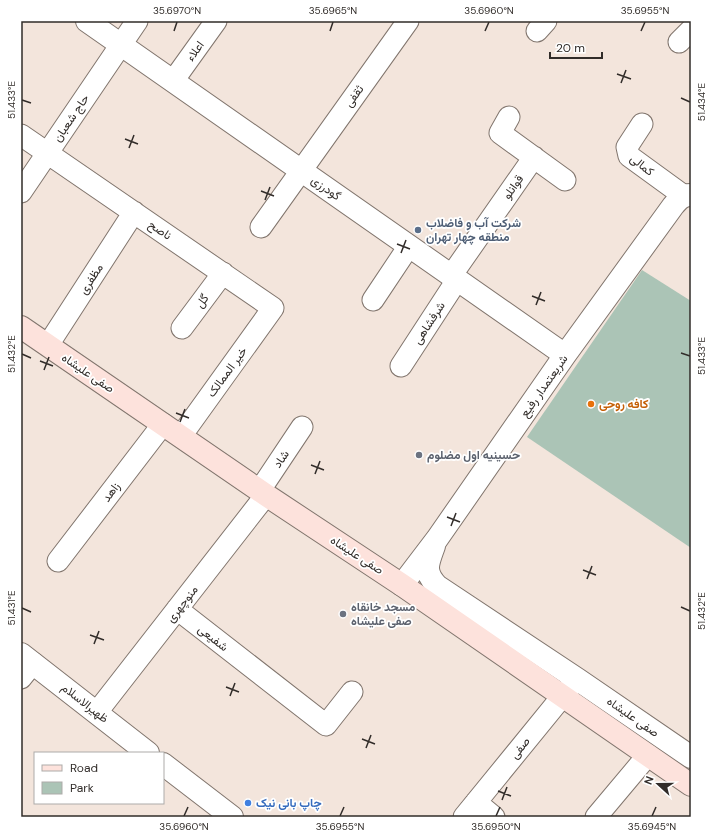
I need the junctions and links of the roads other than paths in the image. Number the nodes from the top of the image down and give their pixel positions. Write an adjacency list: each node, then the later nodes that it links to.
1 (87, 21): 5 (street, گودرزی)
2 (137, 21): 5 (street, حاج شعبان)
3 (216, 21): 6 (street, اعلاء)
4 (408, 21): 12 (street, ثقفی)
5 (120, 44): 6 (street, گودرزی); 10 (street, حاج شعبان)
6 (173, 81): 12 (street, گودرزی)
7 (509, 118): 11 (street)
8 (642, 124): 15 (street, کمالی)
9 (21, 135): 10 (street, ناصح)
10 (48, 153): 14 (street, حاج شعبان); 16 (street, ناصح)
11 (534, 157): 13 (street); 20 (street, قوانلو)
12 (300, 170): 17 (street, ثقفی); 18 (street, گودرزی)
13 (565, 180)
14 (21, 192)
15 (687, 195): 26 (street, شریعتمدار رفیع)
16 (134, 212): 19 (street, ناصح); 25 (street, مظفری)
17 (261, 226)
18 (409, 246): 20 (street, گودرزی); 21 (street)
19 (223, 273): 22 (street, ناصح); 24 (street, گل)
20 (454, 278): 26 (street, گودرزی); 27 (street, شرفشاهی)
21 (373, 300)
22 (273, 308): 30 (street, خیر الممالک)
23 (21, 327): 25 (main road, صفی علیشاه)
24 (182, 328)
25 (48, 346): 28 (main road, صفی علیشاه)
26 (565, 355): 32 (street, شریعتمدار رفیع)
27 (401, 366)
28 (163, 424): 30 (main road, صفی علیشاه); 33 (street, زاهد)
29 (302, 427): 31 (street, شاد)
30 (181, 436): 31 (main road, صفی علیشاه)
31 (263, 493): 34 (main road, صفی علیشاه); 35 (street, منوچهری)
32 (436, 539): 34 (street, شریعتمدار رفیع); 37 (street, صفی علیشاه)
33 (58, 561)
34 (402, 585): 39 (main road, صفی علیشاه)
35 (177, 609): 38 (street, شفیعی); 40 (street, منوچهری)
36 (25, 665): 40 (street, ظهیرالاسلام)
37 (577, 678): 39 (street, صفی); 43 (street, صفی علیشاه)
38 (352, 692)
39 (564, 696): 42 (main road, صفی علیشاه); 46 (street, صفی)
40 (97, 712): 41 (street, ظهیرالاسلام)
41 (147, 752)
42 (648, 755): 45 (main road, صفی علیشاه); 49 (street)
43 (691, 757)
44 (164, 765): 47 (street)
45 (691, 785)
46 (470, 810): 48 (street)
47 (232, 817)
48 (494, 817)
49 (596, 817)

